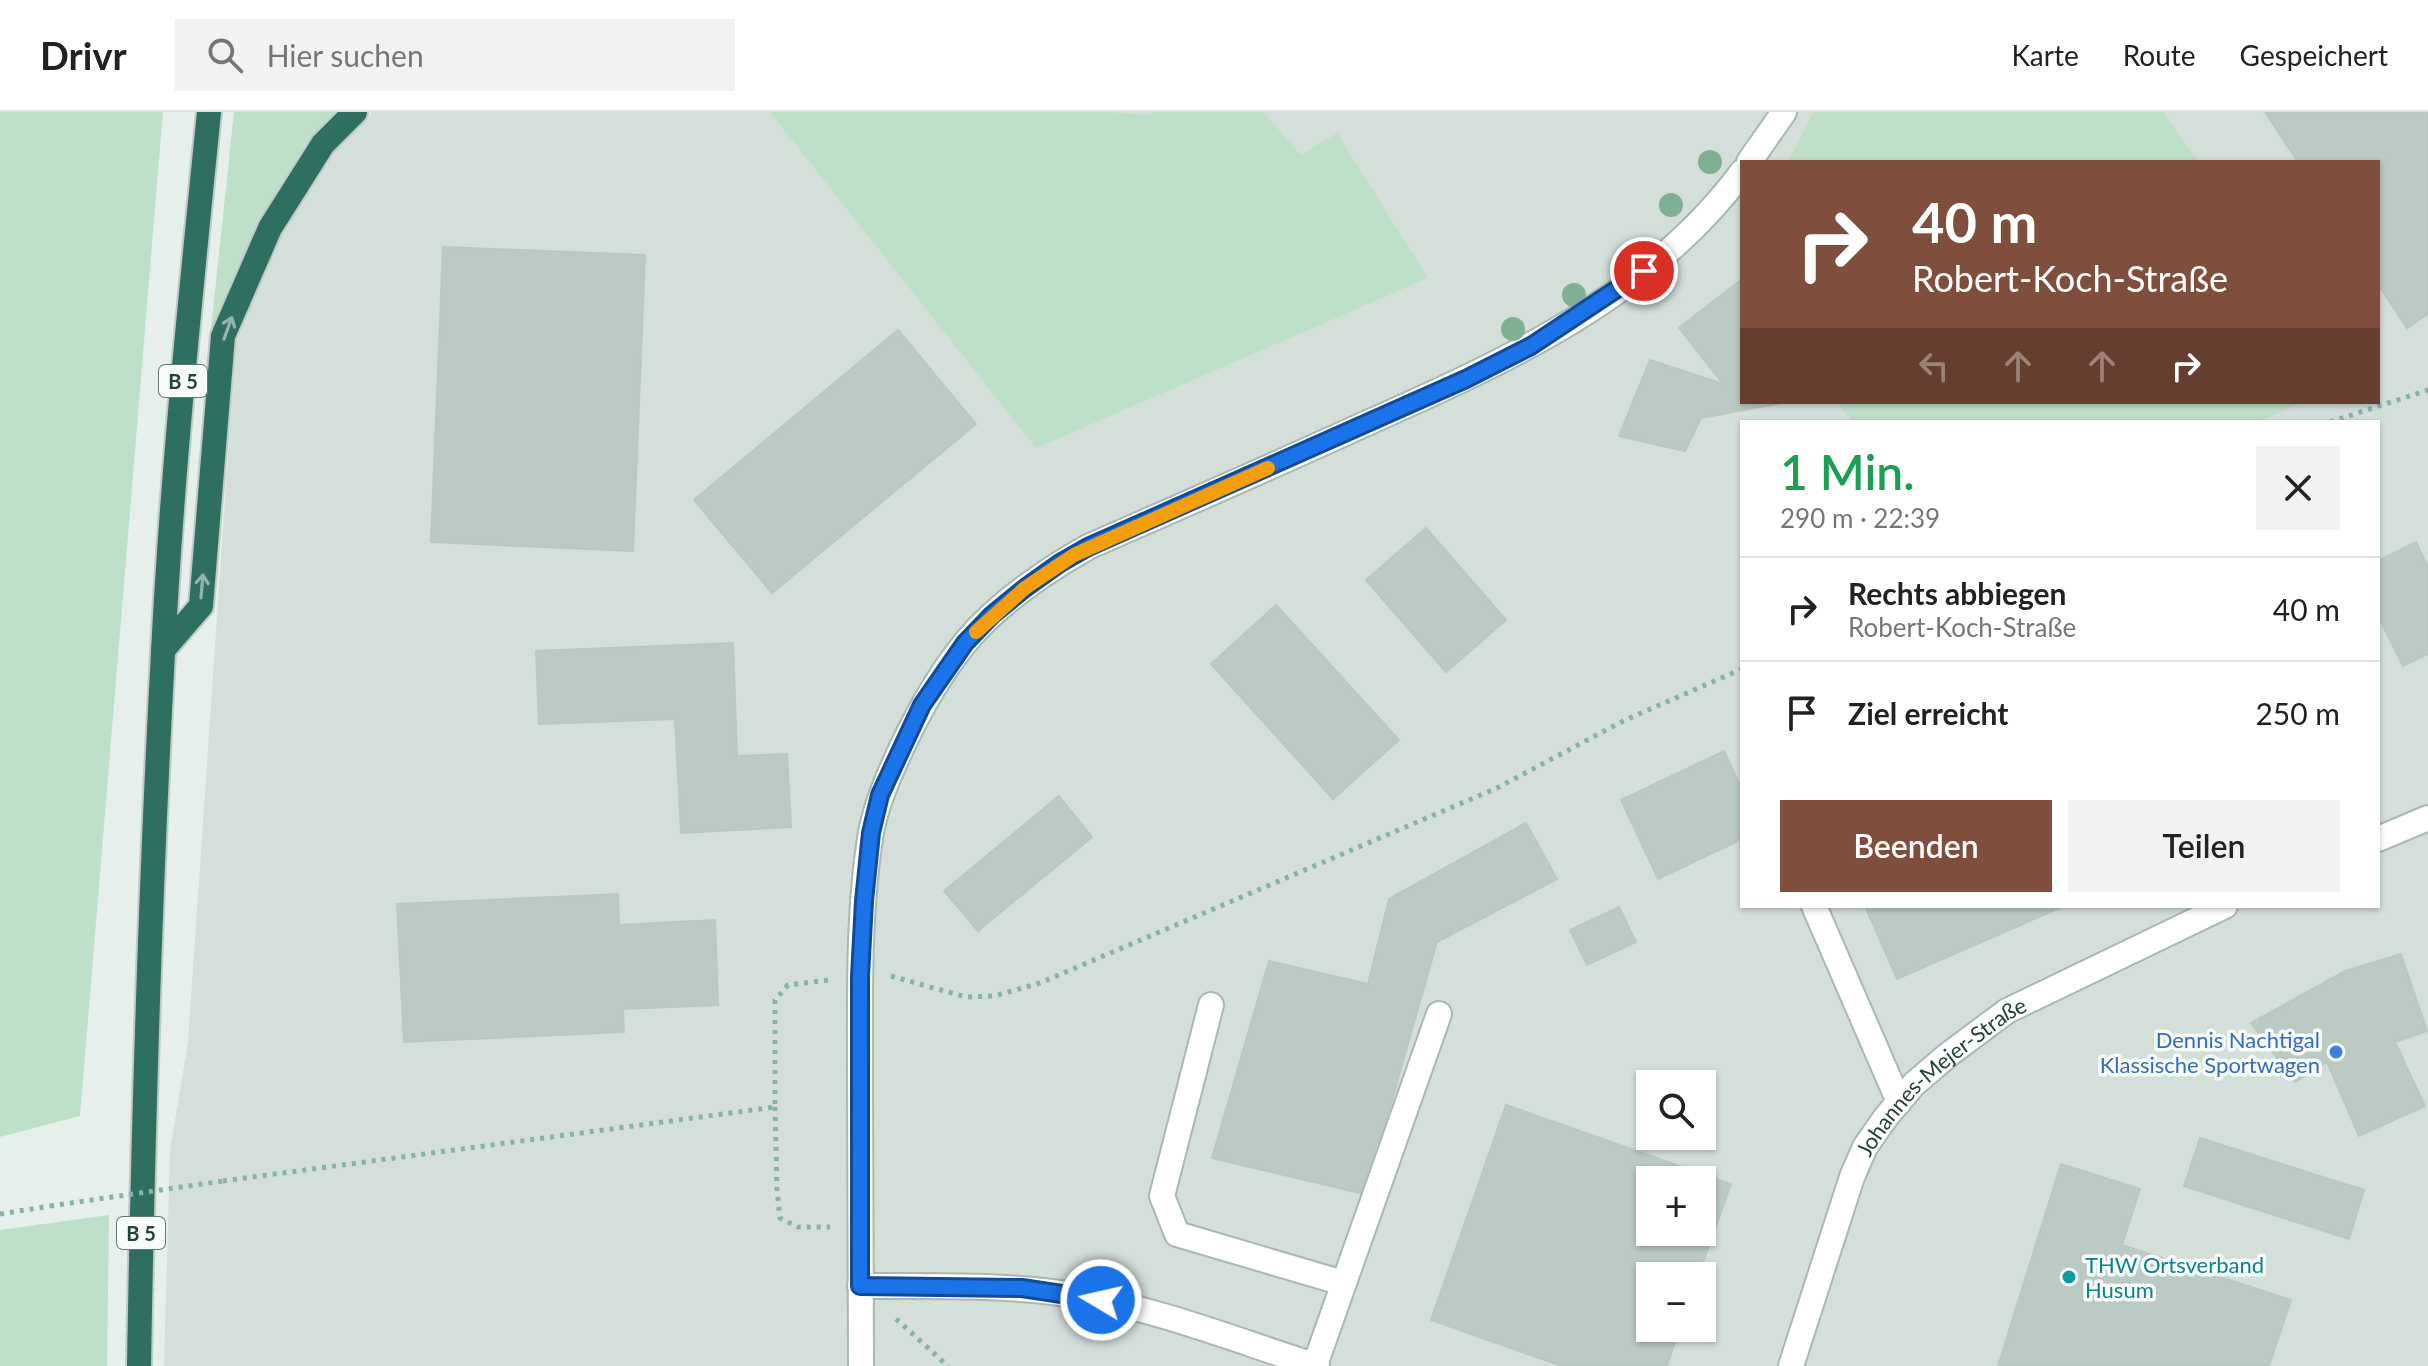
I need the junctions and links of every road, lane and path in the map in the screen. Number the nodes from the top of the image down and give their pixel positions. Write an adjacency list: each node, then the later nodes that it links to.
1 (209, 112): 8 (highway, B 5)
2 (355, 112): 8 (highway, one-way to 2)
3 (1784, 112): 4 (street)
4 (1750, 160)
5 (1740, 175): 14 (street)
6 (2428, 390): 7 (path)
7 (2336, 420)
8 (163, 650): 23 (highway, B 5)
9 (1740, 670): 14 (path)
10 (2428, 818): 11 (street)
11 (2380, 838)
12 (1815, 908): 17 (street)
13 (2221, 908): 17 (street, Johannes-Mejer-Straße)
14 (860, 976): 18 (path); 20 (street)
15 (1211, 1005): 21 (street)
16 (1439, 1014): 21 (street)
17 (1899, 1102): 27 (street, Johannes-Mejer-Straße)
18 (775, 1107): 19 (path, bridge); 20 (path)
19 (0, 1214)
20 (860, 1227): 22 (street)
21 (1343, 1283): 26 (street)
22 (860, 1286): 24 (street); 25 (path); 26 (street)
23 (139, 1366)
24 (861, 1366)
25 (948, 1366)
26 (1316, 1366)
27 (1791, 1366)

